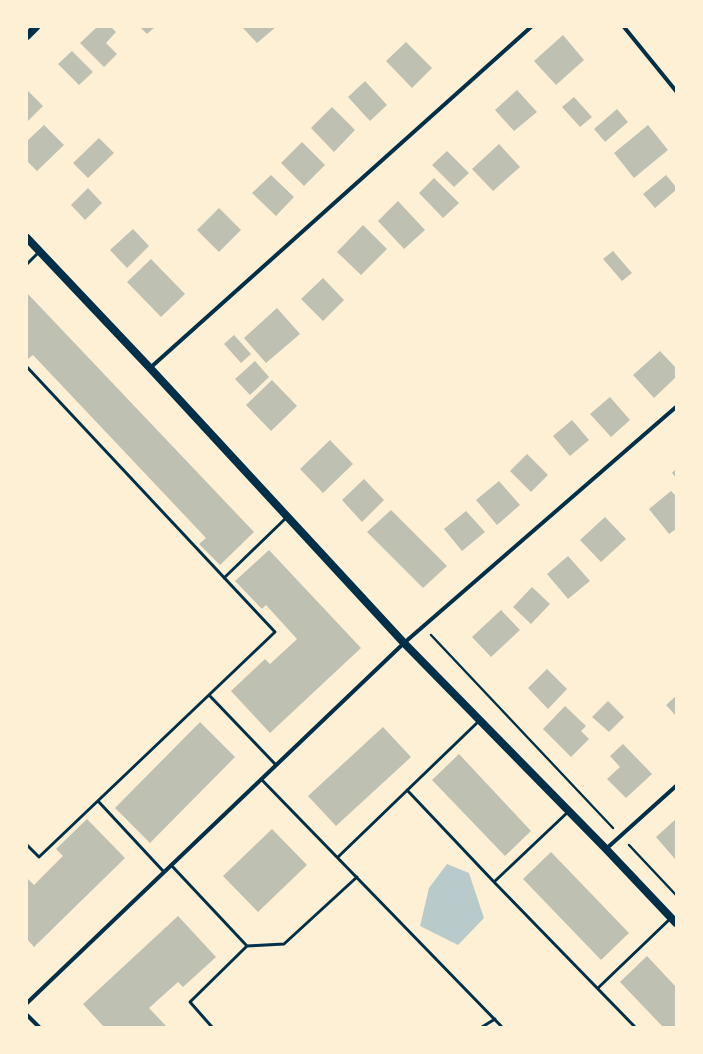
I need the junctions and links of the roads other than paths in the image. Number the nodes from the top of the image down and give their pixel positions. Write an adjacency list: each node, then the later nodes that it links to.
1 (36, 27): 4 (main road)
2 (531, 27): 10 (street)
3 (624, 27): 5 (street)
4 (27, 36)
5 (676, 91)
6 (27, 238): 7 (main road)
7 (39, 252): 8 (lane); 10 (main road)
8 (27, 264)
9 (27, 367): 13 (lane)
10 (150, 368): 12 (main road)
11 (676, 406): 14 (street)
12 (287, 517): 13 (lane); 14 (main road)
13 (224, 578): 15 (lane)
14 (404, 643): 16 (main road); 17 (street)
15 (209, 696): 17 (lane); 21 (lane)
16 (478, 721): 20 (lane); 22 (main road)
17 (276, 765): 18 (street)
18 (261, 779): 25 (lane); 26 (street)
19 (676, 786): 24 (street)
20 (407, 790): 25 (lane); 29 (lane)
21 (98, 801): 23 (lane); 27 (lane)
22 (568, 811): 24 (main road); 29 (lane)
23 (27, 845)
24 (606, 849): 30 (main road)
25 (338, 857): 28 (lane)
26 (171, 865): 27 (street); 31 (lane)
27 (164, 872): 33 (street)
28 (356, 877): 31 (lane); 35 (lane)
29 (494, 882): 32 (lane)
30 (674, 921): 32 (lane)
31 (247, 946): 37 (lane)
32 (598, 988): 40 (lane)
33 (27, 1003)
34 (27, 1015): 36 (street)
35 (495, 1019): 38 (lane); 39 (lane)
36 (39, 1027)
37 (212, 1027)
38 (482, 1027)
39 (502, 1027)
40 (635, 1027)

